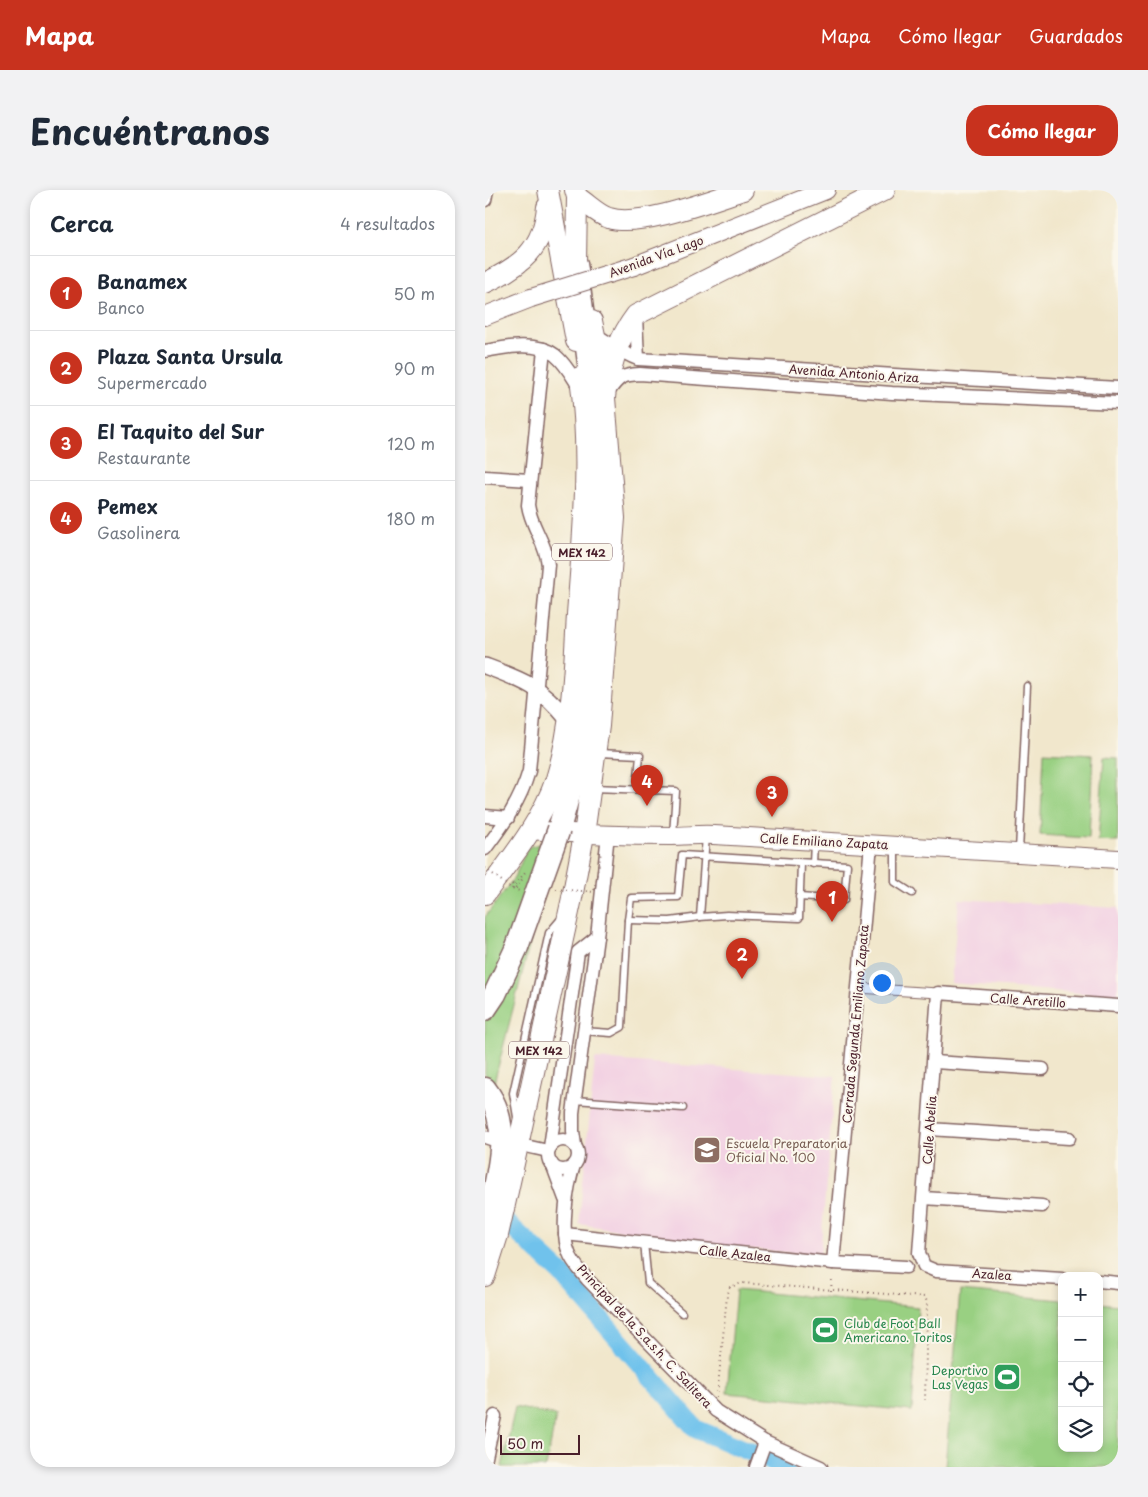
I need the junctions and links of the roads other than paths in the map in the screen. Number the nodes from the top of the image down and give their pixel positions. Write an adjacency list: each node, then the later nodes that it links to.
1 (487, 190): 7 (street)
2 (548, 190): 9 (highway); 19 (highway, MEX 142)
3 (743, 190): 6 (highway)
4 (826, 190): 11 (main road, Avenida Vía Lago, bridge)
5 (885, 190): 10 (highway)
6 (576, 194): 8 (highway, MEX 142)
7 (485, 200)
8 (576, 264): 12 (highway, MEX 142); 19 (highway)
9 (485, 284)
10 (636, 315): 13 (highway); 16 (street)
11 (485, 316)
12 (596, 335): 13 (street, Avenida Antonio Ariza); 19 (highway, MEX 142)
13 (617, 346): 16 (street, Avenida Antonio Ariza); 19 (highway)
14 (544, 349): 15 (street); 19 (street); 23 (street)
15 (485, 351)
16 (638, 359): 17 (street, Avenida Antonio Ariza)
17 (895, 376): 18 (street, Avenida Antonio Ariza); 20 (street)
18 (1118, 388)
19 (597, 393): 20 (street, Avenida Antonio Ariza); 27 (highway, MEX 142); 28 (highway, MEX 142); 56 (highway, bridge)
20 (892, 393): 21 (street, Avenida Antonio Ariza)
21 (1118, 403)
22 (485, 477): 23 (street)
23 (529, 480): 26 (street)
24 (485, 666): 26 (street)
25 (1027, 686): 42 (lane)
26 (537, 688): 27 (street); 32 (street)
27 (568, 720): 33 (highway, MEX 142)
28 (595, 753): 29 (highway, MEX 142); 30 (lane)
29 (590, 788): 30 (lane); 36 (highway, MEX 142)
30 (637, 789): 37 (lane)
31 (485, 816): 32 (street)
32 (508, 818): 41 (street)
33 (530, 830): 36 (main road, Calle Emiliano Zapata); 48 (highway, MEX 142)
34 (608, 834): 36 (main road, Calle Emiliano Zapata); 37 (main road, Calle Emiliano Zapata); 52 (street)
35 (706, 834): 37 (main road, Calle Emiliano Zapata); 38 (main road, Calle Emiliano Zapata); 43 (lane)
36 (584, 835): 68 (highway, MEX 142)
37 (673, 836)
38 (815, 841): 39 (main road, Calle Emiliano Zapata); 46 (lane)
39 (871, 844): 40 (main road, Calle Emiliano Zapata); 53 (street, Cerrada Segunda Emiliano Zapata)
40 (895, 846): 42 (main road, Calle Emiliano Zapata); 47 (lane)
41 (485, 849)
42 (1019, 853): 44 (main road, Calle Emiliano Zapata)
43 (705, 856): 45 (lane); 50 (lane); 51 (lane)
44 (1118, 860)
45 (801, 863): 46 (lane); 49 (lane)
46 (813, 864): 49 (lane)
47 (912, 893)
48 (485, 894)
49 (799, 897): 50 (lane)
50 (700, 916): 51 (lane)
51 (628, 920): 57 (lane)
52 (597, 937): 57 (street); 58 (street)
53 (858, 988): 54 (street); 80 (street, Cerrada Segunda Emiliano Zapata)
54 (938, 994): 55 (street, Calle Aretillo); 60 (street, Calle Abelia)
55 (1118, 1006)
56 (485, 1009)
57 (584, 1031): 59 (street)
58 (565, 1045): 59 (street); 70 (street)
59 (582, 1047): 63 (street)
60 (934, 1062): 61 (street); 66 (street, Calle Abelia)
61 (1043, 1069)
62 (485, 1089): 73 (highway)
63 (575, 1100): 64 (lane); 65 (street)
64 (683, 1108)
65 (573, 1113): 69 (street); 70 (street)
66 (929, 1128): 67 (street); 74 (street, Calle Abelia)
67 (1069, 1138)
68 (525, 1142): 70 (street); 73 (highway, MEX 142)
69 (575, 1145): 70 (street); 72 (street)
70 (552, 1146): 71 (street)
71 (552, 1164): 72 (street); 75 (street, Principal de la S.a.s.h. C. Salitera)
72 (574, 1165): 75 (street, Principal de la S.a.s.h. C. Salitera)
73 (502, 1184): 77 (highway)
74 (924, 1198): 76 (street); 81 (street, Calle Abelia)
75 (566, 1204): 78 (street, Principal de la S.a.s.h. C. Salitera)
76 (1042, 1206)
77 (490, 1230): 83 (highway)
78 (565, 1234): 79 (street, Calle Azalea); 89 (street, Principal de la S.a.s.h. C. Salitera)
79 (645, 1243): 80 (street, Calle Azalea); 87 (lane)
80 (833, 1263): 82 (street, Calle Azalea)
81 (924, 1266): 84 (street, Azalea)
82 (907, 1268)
83 (485, 1276)
84 (1058, 1279)
85 (1103, 1281): 86 (street)
86 (1118, 1282)
87 (682, 1313)
88 (495, 1416): 90 (street)
89 (764, 1445): 91 (street); 92 (street, Principal de la S.a.s.h. C. Salitera)
90 (485, 1462)
91 (757, 1467)
92 (821, 1467)

